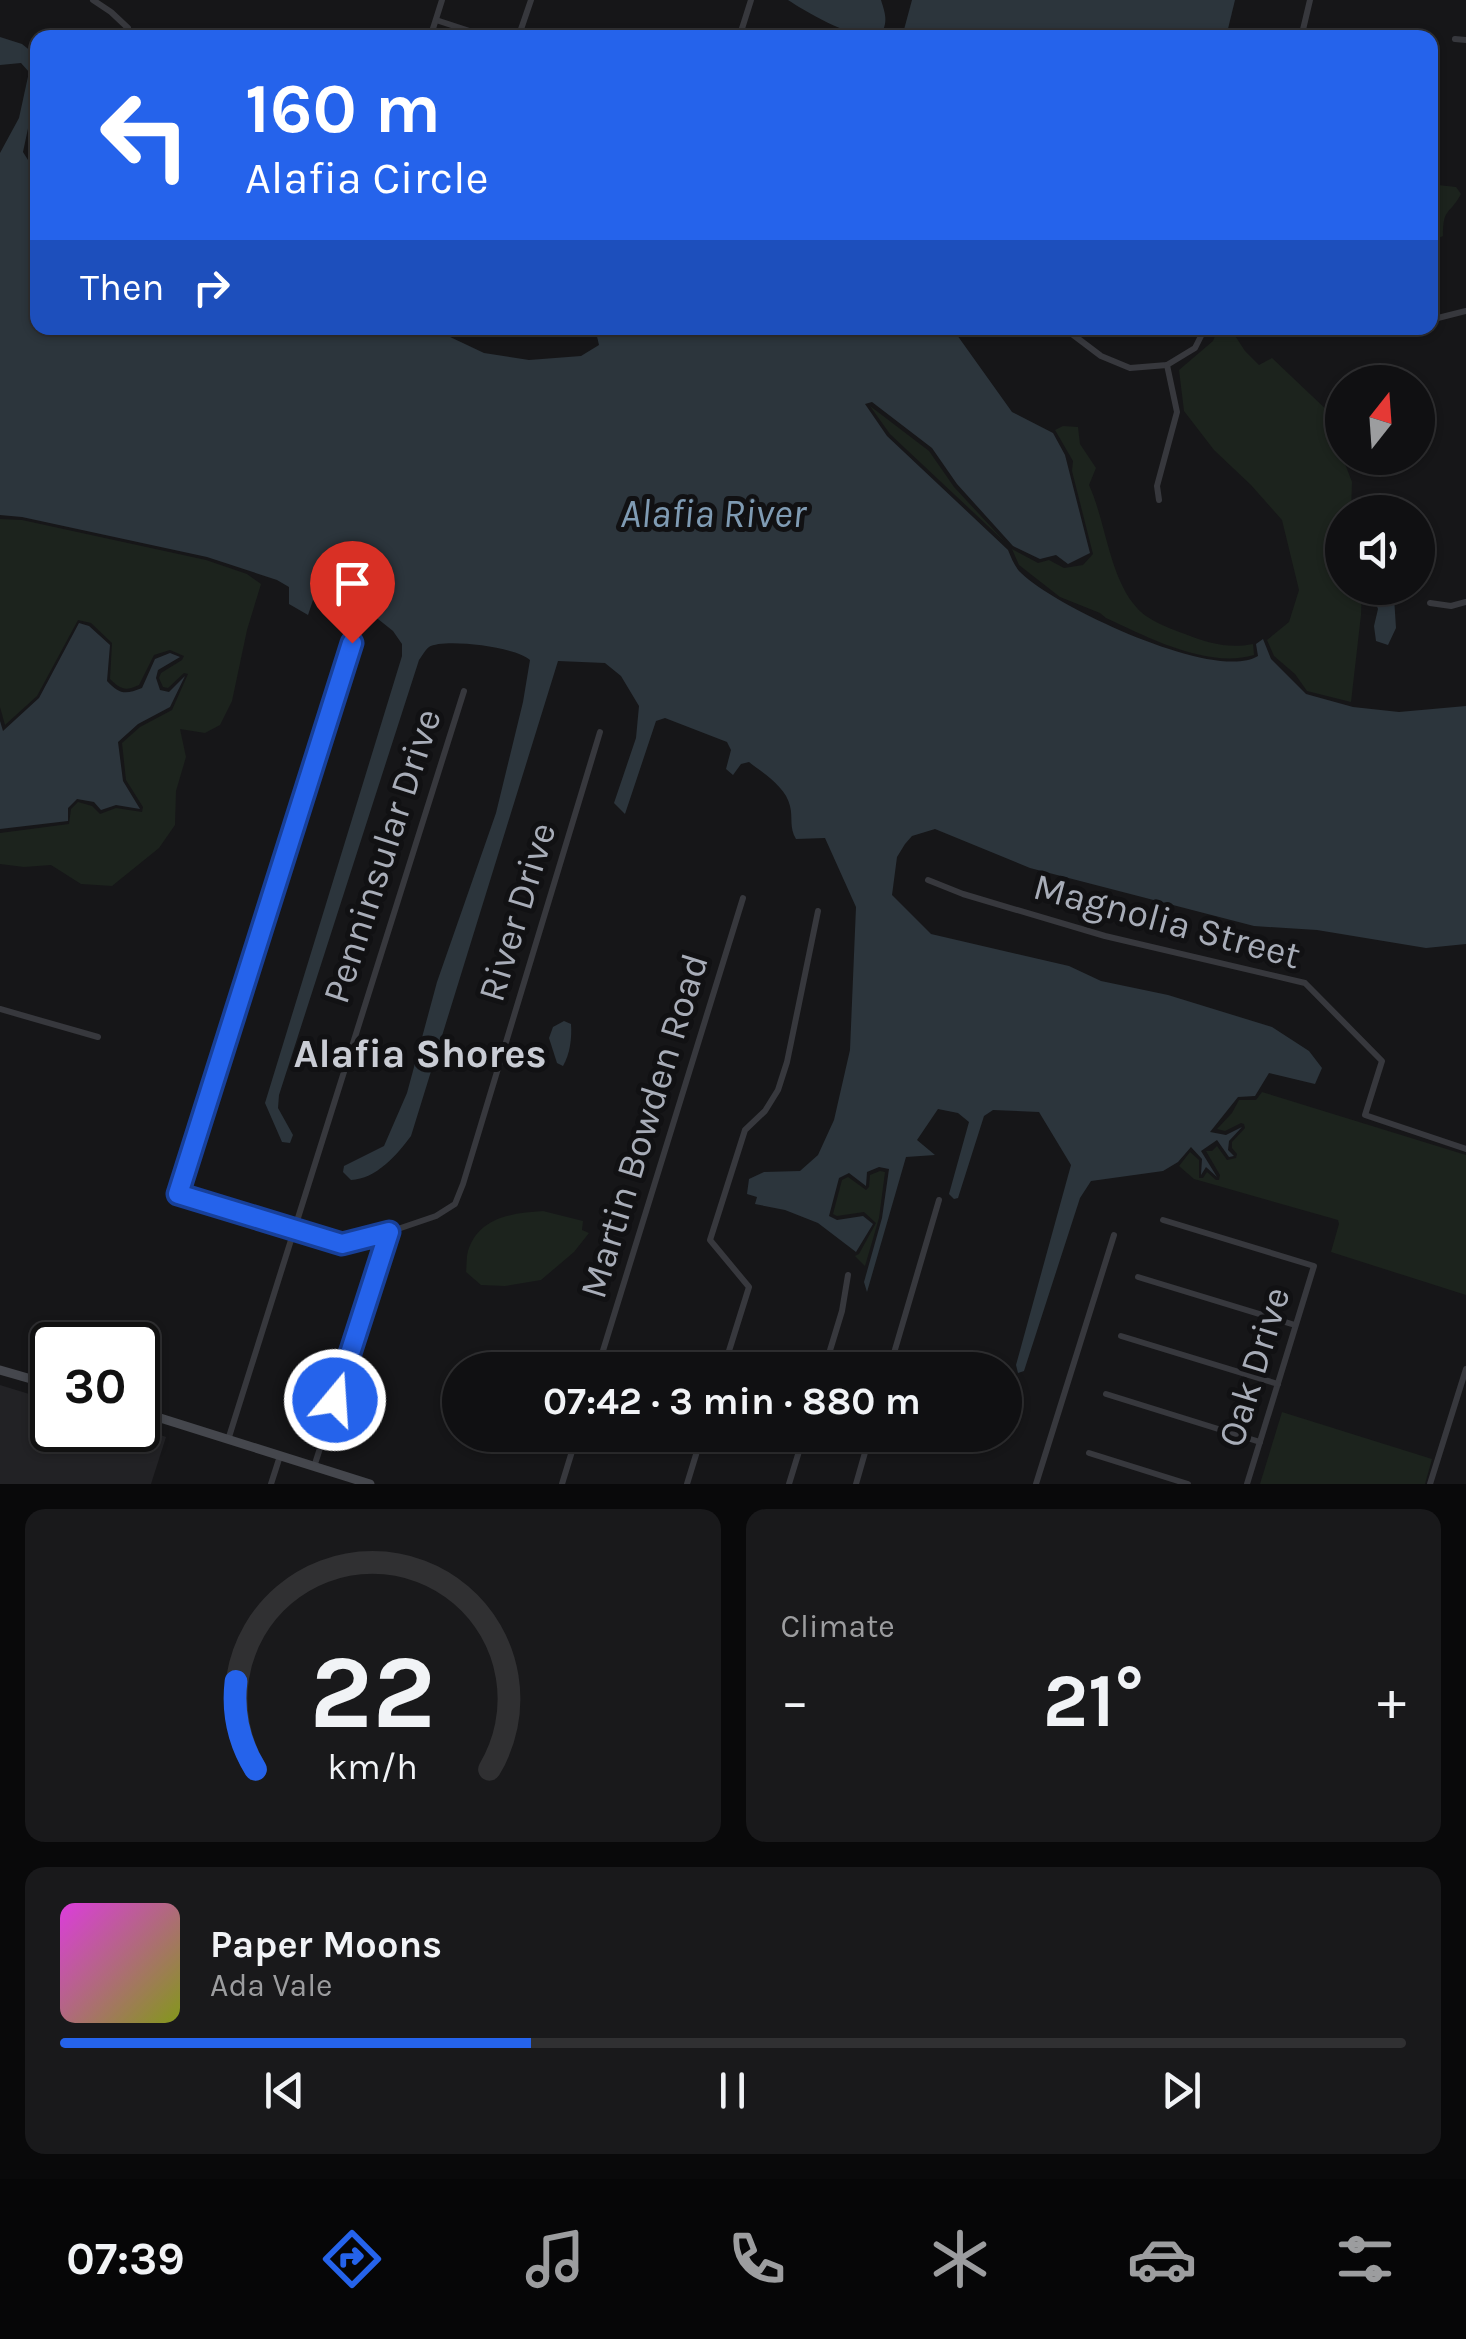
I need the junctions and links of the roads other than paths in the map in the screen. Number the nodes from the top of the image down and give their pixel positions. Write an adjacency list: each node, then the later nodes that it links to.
1 (94, 0): 7 (street)
2 (442, 0): 6 (street)
3 (530, 0): 10 (street)
4 (751, 0): 11 (street)
5 (1310, 0): 12 (street)
6 (436, 20): 8 (street); 9 (street)
7 (128, 28)
8 (433, 30)
9 (467, 30)
10 (521, 30)
11 (742, 30)
12 (1303, 30)
13 (1455, 39): 14 (street)
14 (1466, 40)
15 (1466, 310): 16 (street)
16 (1438, 318)
17 (1073, 335): 19 (street)
18 (1202, 335): 19 (street)
19 (1166, 365): 20 (street)
20 (1159, 500)
21 (1466, 602): 22 (street)
22 (1435, 604)
23 (352, 643): 34 (street, River Drive)
24 (464, 691): 34 (street, Penninsular Drive)
25 (600, 732): 35 (street, River Drive)
26 (928, 880): 31 (street, Magnolia Street)
27 (743, 898): 41 (street, Martin Bowden Road)
28 (818, 911): 42 (street)
29 (0, 1008): 30 (street)
30 (98, 1036)
31 (1466, 1150)
32 (939, 1200): 44 (street)
33 (1163, 1220): 39 (street, Oak Drive)
34 (293, 1228): 35 (street, River Drive); 51 (street, Penninsular Drive)
35 (389, 1232): 59 (street)
36 (1114, 1235): 66 (street)
37 (848, 1275): 43 (street)
38 (1138, 1277): 39 (street)
39 (1295, 1325): 48 (street, Oak Drive)
40 (1122, 1336): 48 (street)
41 (603, 1352)
42 (729, 1352)
43 (829, 1352)
44 (895, 1352)
45 (1466, 1369): 69 (street)
46 (0, 1370): 47 (main road)
47 (30, 1379)
48 (1278, 1384): 52 (street, Oak Drive)
49 (1106, 1394): 52 (street)
50 (160, 1418): 51 (main road)
51 (228, 1440): 58 (main road)
52 (1260, 1442): 68 (street, Oak Drive)
53 (572, 1452): 62 (street)
54 (697, 1452): 63 (street)
55 (799, 1452): 64 (street)
56 (865, 1452): 65 (street)
57 (1089, 1453): 67 (street)
58 (280, 1456): 59 (main road); 60 (street)
59 (314, 1467): 61 (main road)
60 (270, 1484)
61 (370, 1484)
62 (562, 1484)
63 (687, 1484)
64 (789, 1484)
65 (856, 1484)
66 (1036, 1484)
67 (1188, 1484)
68 (1247, 1484)
69 (1430, 1484)

